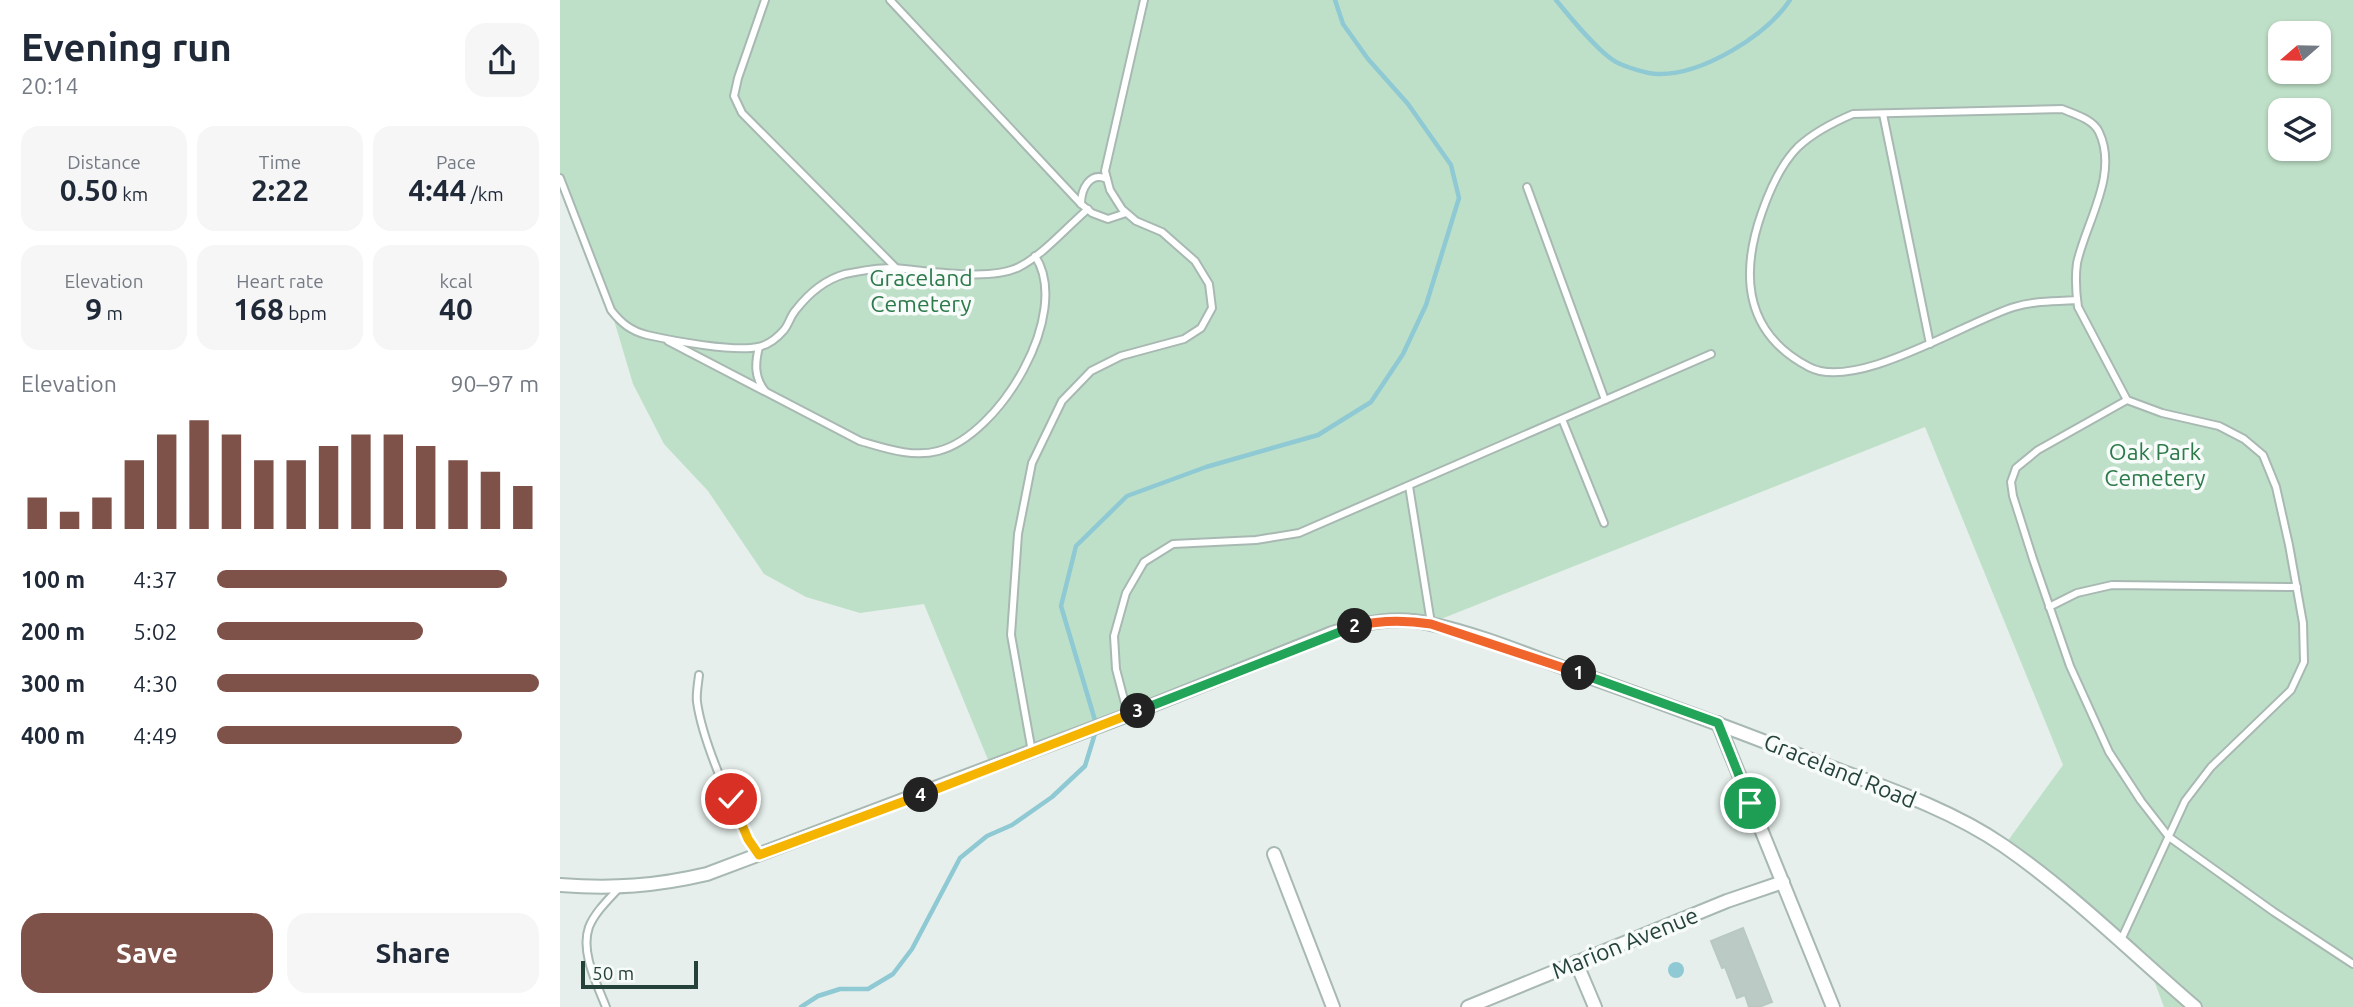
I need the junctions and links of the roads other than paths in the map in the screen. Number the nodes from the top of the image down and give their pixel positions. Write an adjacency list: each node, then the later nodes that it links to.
1 (765, 0): 12 (lane)
2 (890, 0): 8 (lane)
3 (1144, 0): 6 (lane)
4 (1883, 114): 13 (lane); 15 (lane); 15 (lane)
5 (560, 178): 14 (lane)
6 (1107, 179): 8 (lane); 10 (lane)
7 (1527, 187): 19 (lane)
8 (1082, 204): 9 (lane)
9 (1088, 209): 10 (lane); 11 (lane)
10 (1126, 212): 30 (lane)
11 (1035, 256): 12 (lane); 18 (lane)
12 (897, 269): 16 (lane)
13 (2077, 300): 15 (lane); 20 (lane)
14 (664, 339): 16 (lane); 18 (lane)
15 (1930, 344)
16 (759, 347): 18 (lane)
17 (1711, 354): 19 (lane)
18 (768, 395)
19 (1605, 400): 21 (lane)
20 (2127, 400): 24 (lane); 25 (lane)
21 (1562, 419): 22 (lane); 23 (lane)
22 (1409, 486): 26 (lane); 28 (lane)
23 (1604, 523)
24 (2297, 586): 25 (lane); 31 (lane)
25 (2049, 607): 31 (lane)
26 (1431, 624): 28 (street, Graceland Road); 29 (street, Graceland Road)
27 (699, 675): 33 (lane)
28 (1128, 715): 30 (street, Graceland Road)
29 (1718, 723): 34 (street); 37 (street, Graceland Road)
30 (1032, 752): 33 (street, Graceland Road)
31 (2169, 837): 37 (lane); 39 (lane)
32 (1273, 854): 41 (street)
33 (759, 855): 36 (street, Graceland Road)
34 (1783, 882): 38 (street, Marion Avenue); 44 (street)
35 (560, 885): 36 (street, Graceland Road)
36 (619, 888): 40 (lane)
37 (2120, 942): 45 (street, Graceland Road)
38 (1576, 962): 42 (street, Marion Avenue); 43 (street)
39 (2353, 964)
40 (606, 1007)
41 (1333, 1007)
42 (1468, 1007)
43 (1595, 1007)
44 (1833, 1007)
45 (2195, 1007)

